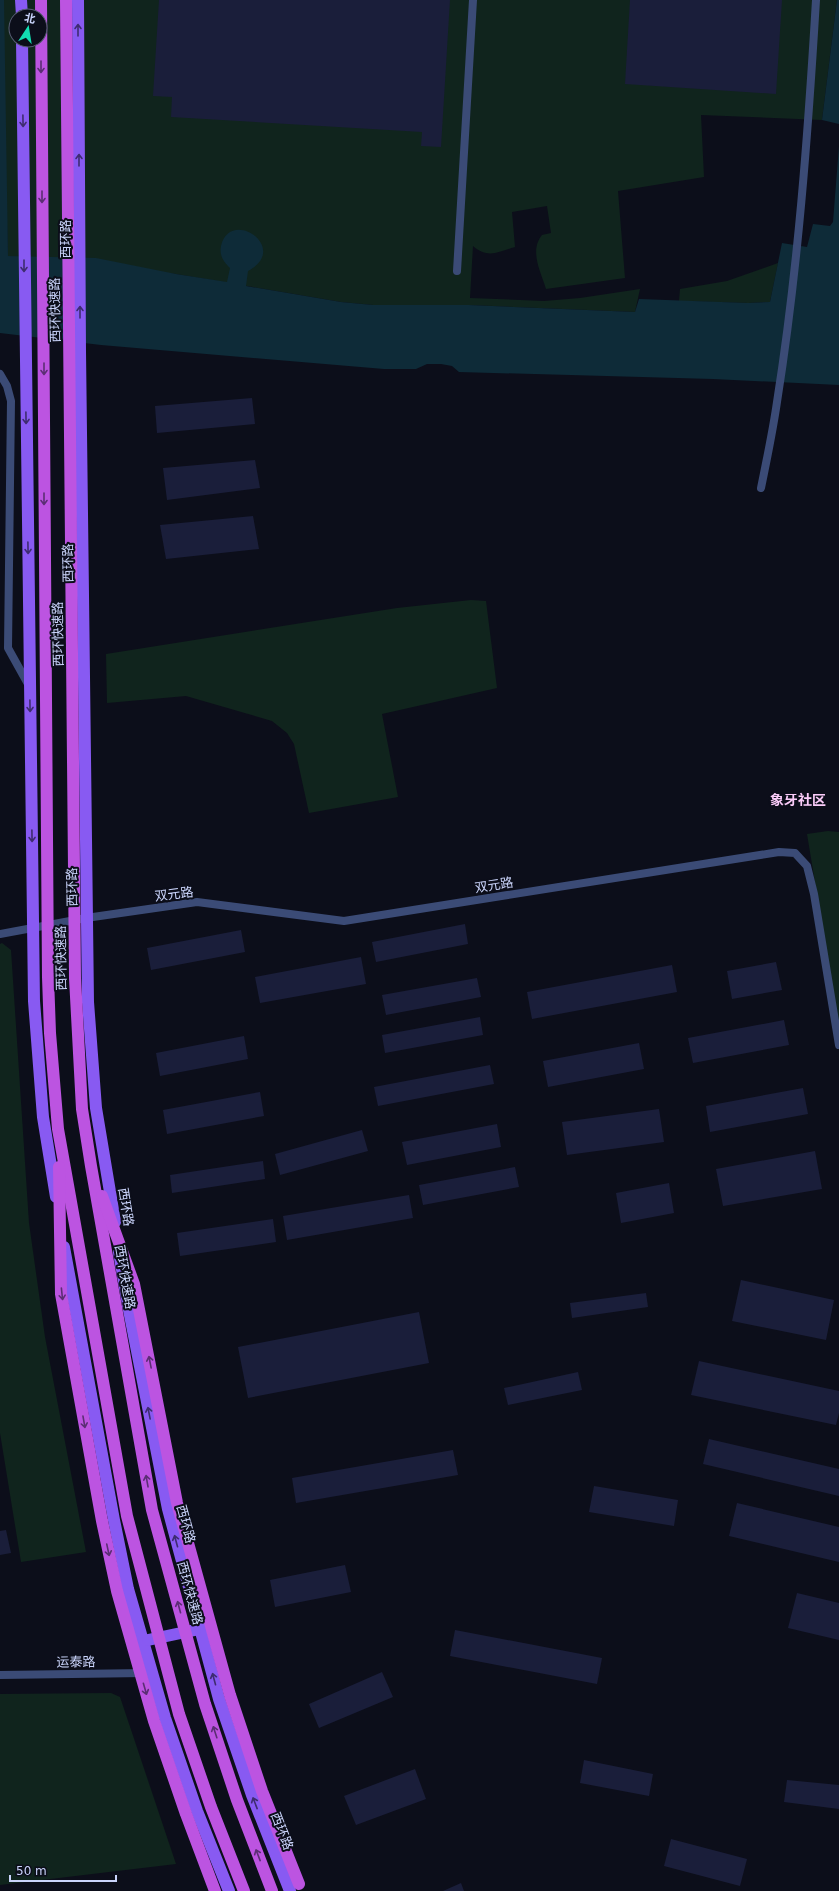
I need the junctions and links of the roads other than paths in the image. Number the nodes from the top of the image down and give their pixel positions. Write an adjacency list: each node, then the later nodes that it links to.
1 (41, 0): 15 (highway, 西环快速路, one-way to 15, bridge)
2 (66, 0): 16 (highway, 西环快速路, bridge)
3 (78, 0): 11 (main road, 西环路, one-way to 3)
4 (473, 0): 7 (street)
5 (816, 0): 9 (street)
6 (22, 48): 10 (main road, one-way to 10)
7 (458, 271)
8 (0, 374): 10 (street)
9 (761, 488)
10 (30, 686): 12 (main road, one-way to 12)
11 (86, 918): 12 (street, 双元路); 14 (street, 双元路); 17 (main road, 西环路, one-way to 11)
12 (33, 928): 13 (street, 双元路); 18 (main road)
13 (0, 934)
14 (839, 1044)
15 (58, 1129): 22 (highway, one-way to 22, bridge); 24 (highway, 西环快速路, bridge)
16 (91, 1166): 21 (highway, one-way to 16, bridge); 25 (highway, 西环快速路, one-way to 16, bridge)
17 (200, 1628): 18 (main road); 21 (main road, 西环路, one-way to 17)
18 (143, 1641): 19 (main road)
19 (153, 1673): 20 (street, 运泰路); 23 (main road)
20 (0, 1675)
21 (294, 1887)
22 (215, 1891)
23 (228, 1891)
24 (244, 1891)
25 (272, 1891)

